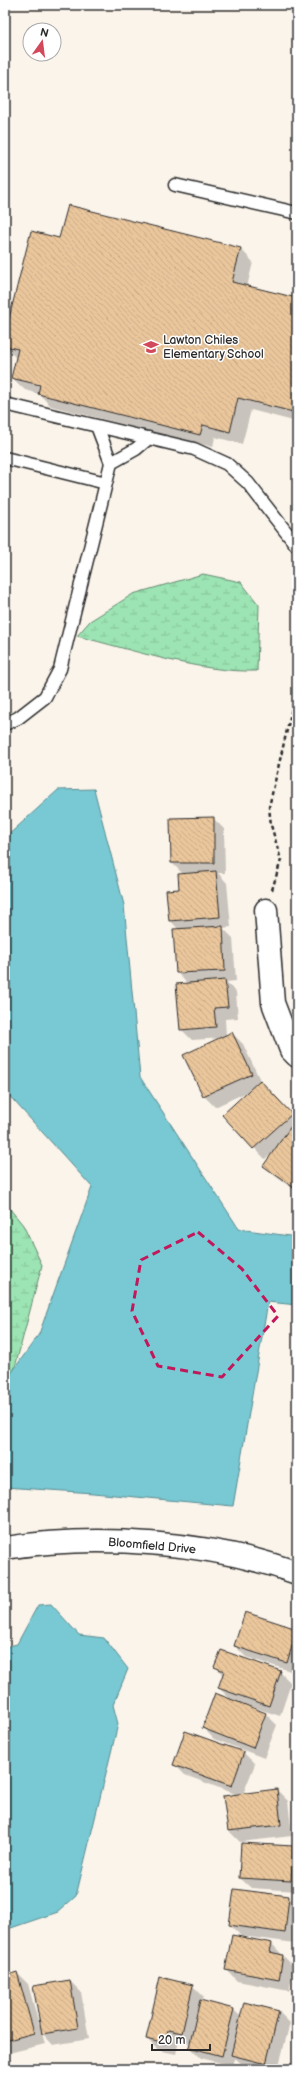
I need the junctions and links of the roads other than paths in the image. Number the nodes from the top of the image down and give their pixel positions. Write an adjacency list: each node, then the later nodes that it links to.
1 (175, 184): 2 (lane)
2 (297, 213)
3 (5, 404): 4 (lane)
4 (97, 426): 5 (lane); 7 (lane)
5 (149, 438): 7 (lane); 9 (lane)
6 (5, 458): 8 (lane)
7 (111, 463): 8 (lane)
8 (106, 484): 10 (lane)
9 (297, 546)
10 (5, 724)
11 (266, 910): 12 (street)
12 (297, 1056)
13 (5, 1548): 14 (street, Bloomfield Drive)
14 (297, 1573)

